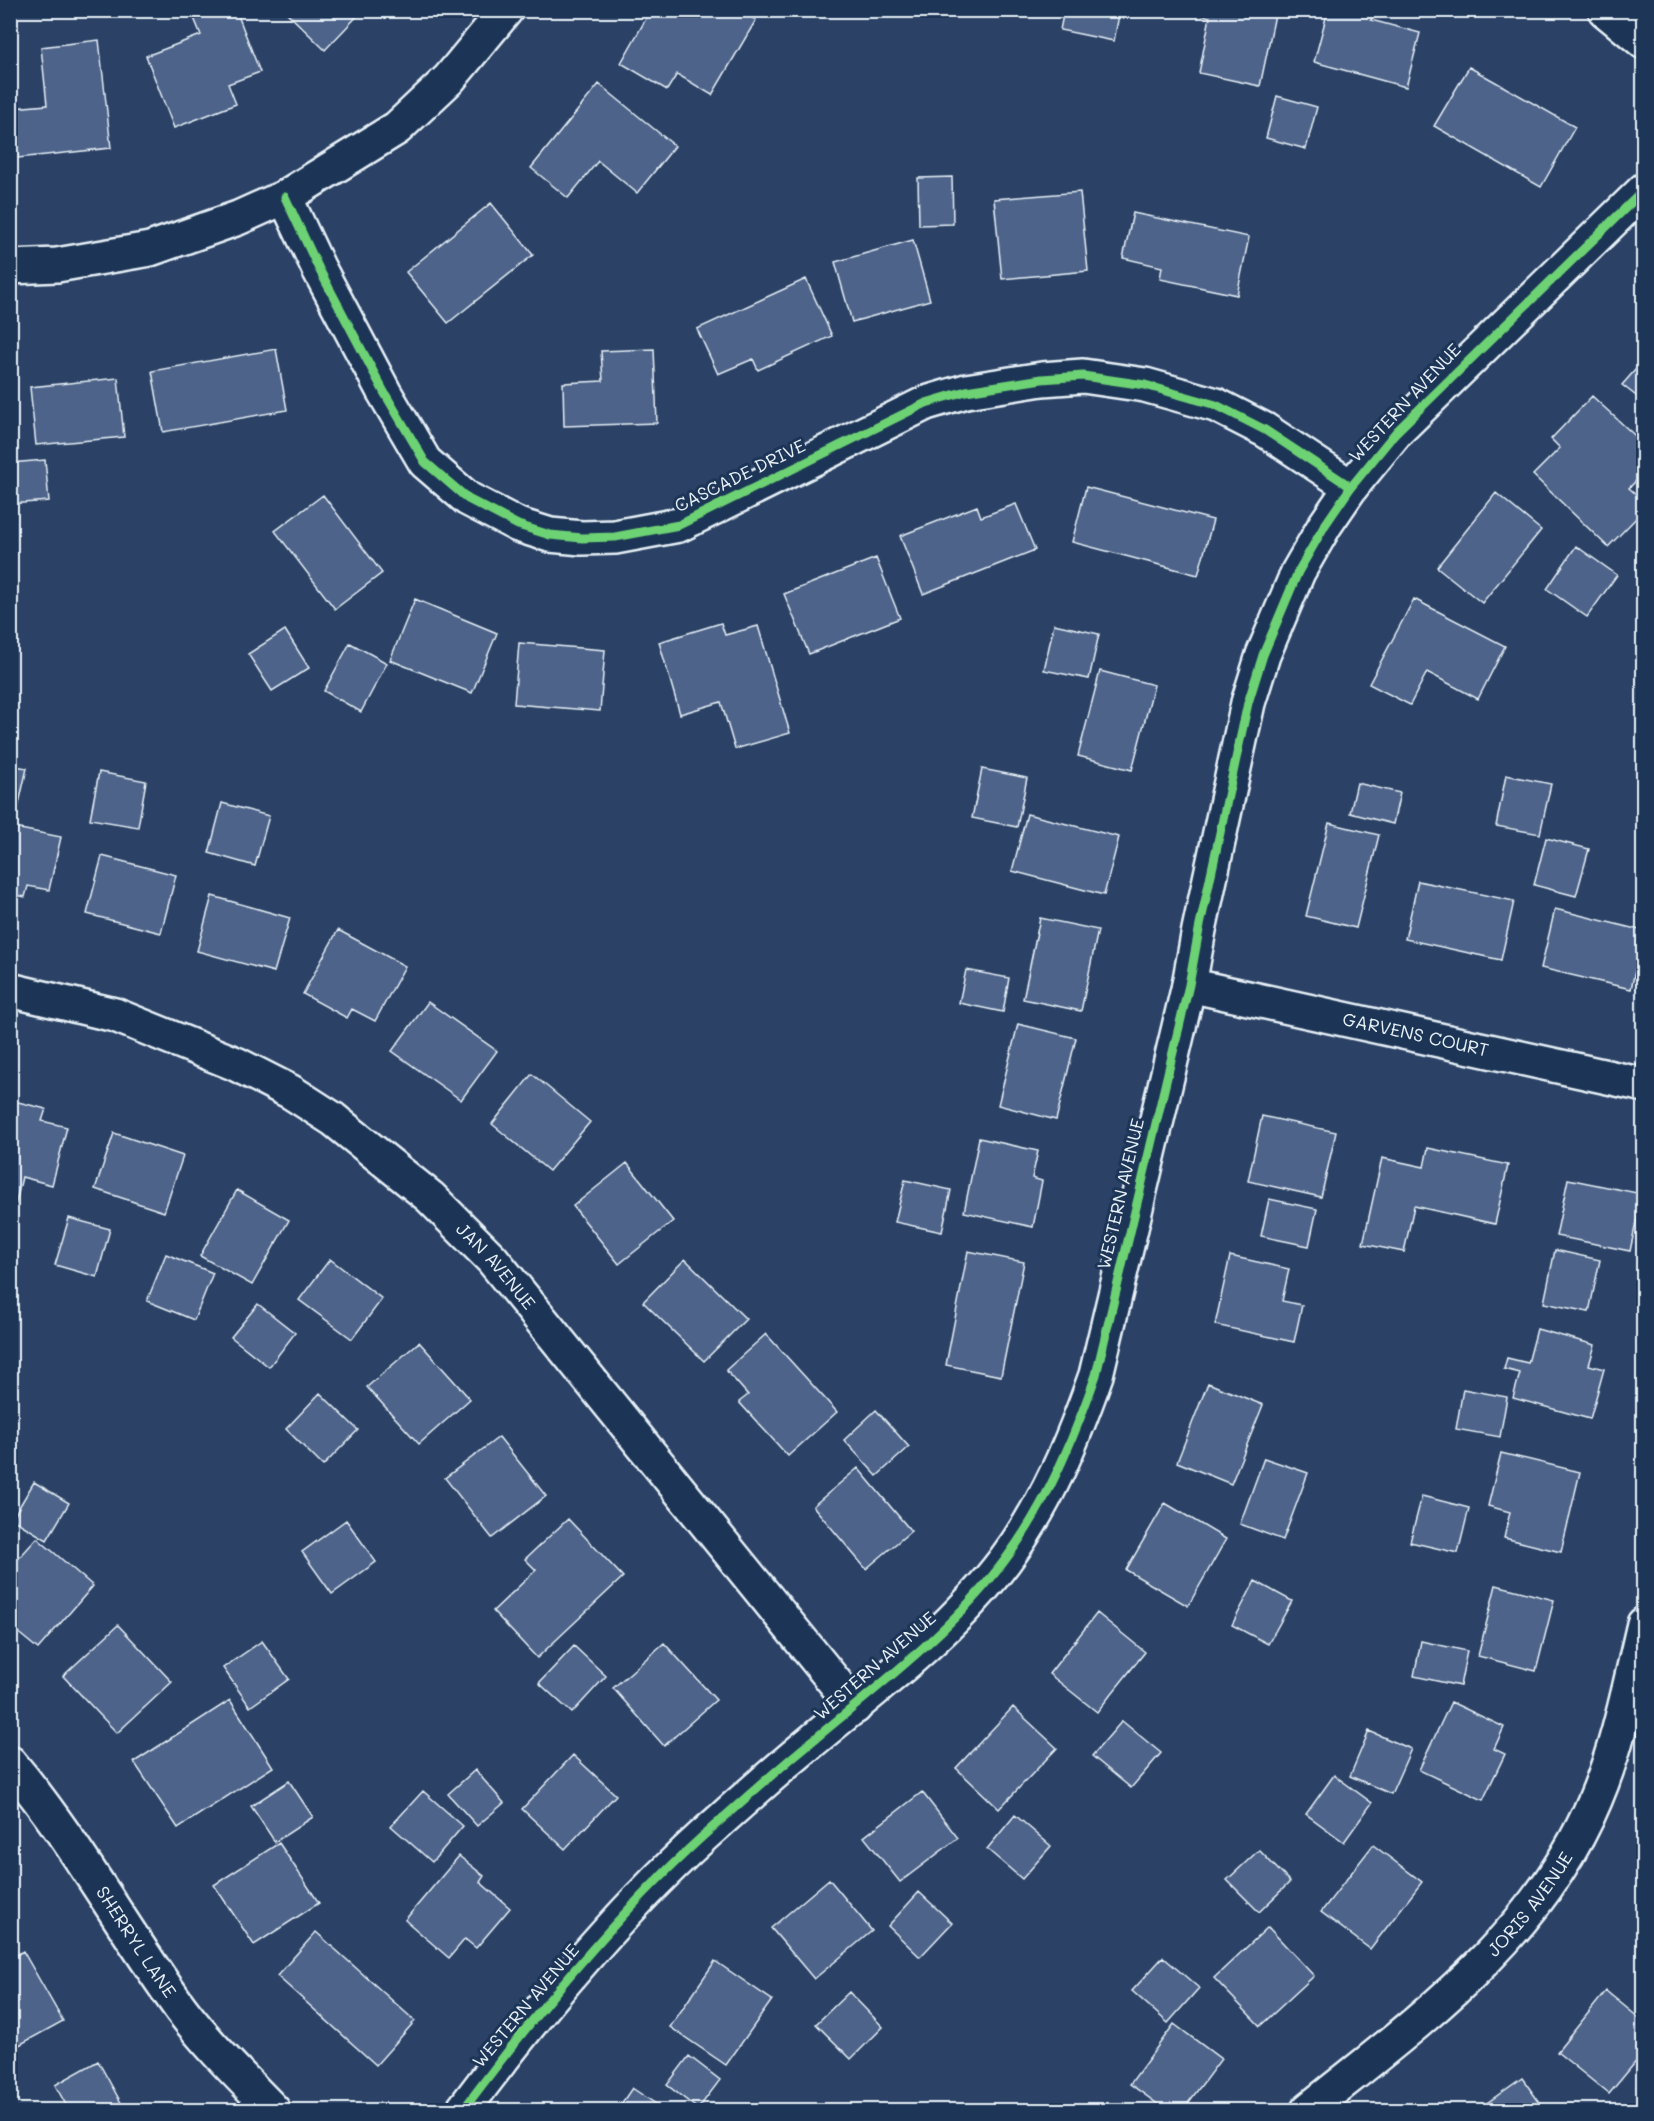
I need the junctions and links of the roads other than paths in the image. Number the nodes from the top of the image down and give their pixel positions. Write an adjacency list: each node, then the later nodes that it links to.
1 (506, 10): 5 (street)
2 (1605, 10): 3 (street)
3 (1644, 42)
4 (1644, 190): 7 (street, WESTERN AVENUE)
5 (285, 197): 6 (street); 7 (street, CASCADE DRIVE)
6 (10, 267)
7 (1351, 487): 8 (street, WESTERN AVENUE)
8 (1189, 985): 10 (street, GARVENS COURT); 12 (street, WESTERN AVENUE)
9 (10, 990): 12 (street, JAN AVENUE)
10 (1644, 1085)
11 (1644, 1624): 16 (street, JORIS AVENUE)
12 (855, 1707): 15 (street, WESTERN AVENUE)
13 (10, 1764): 14 (street, SHERRYL LANE)
14 (273, 2110)
15 (463, 2110)
16 (1308, 2110)

